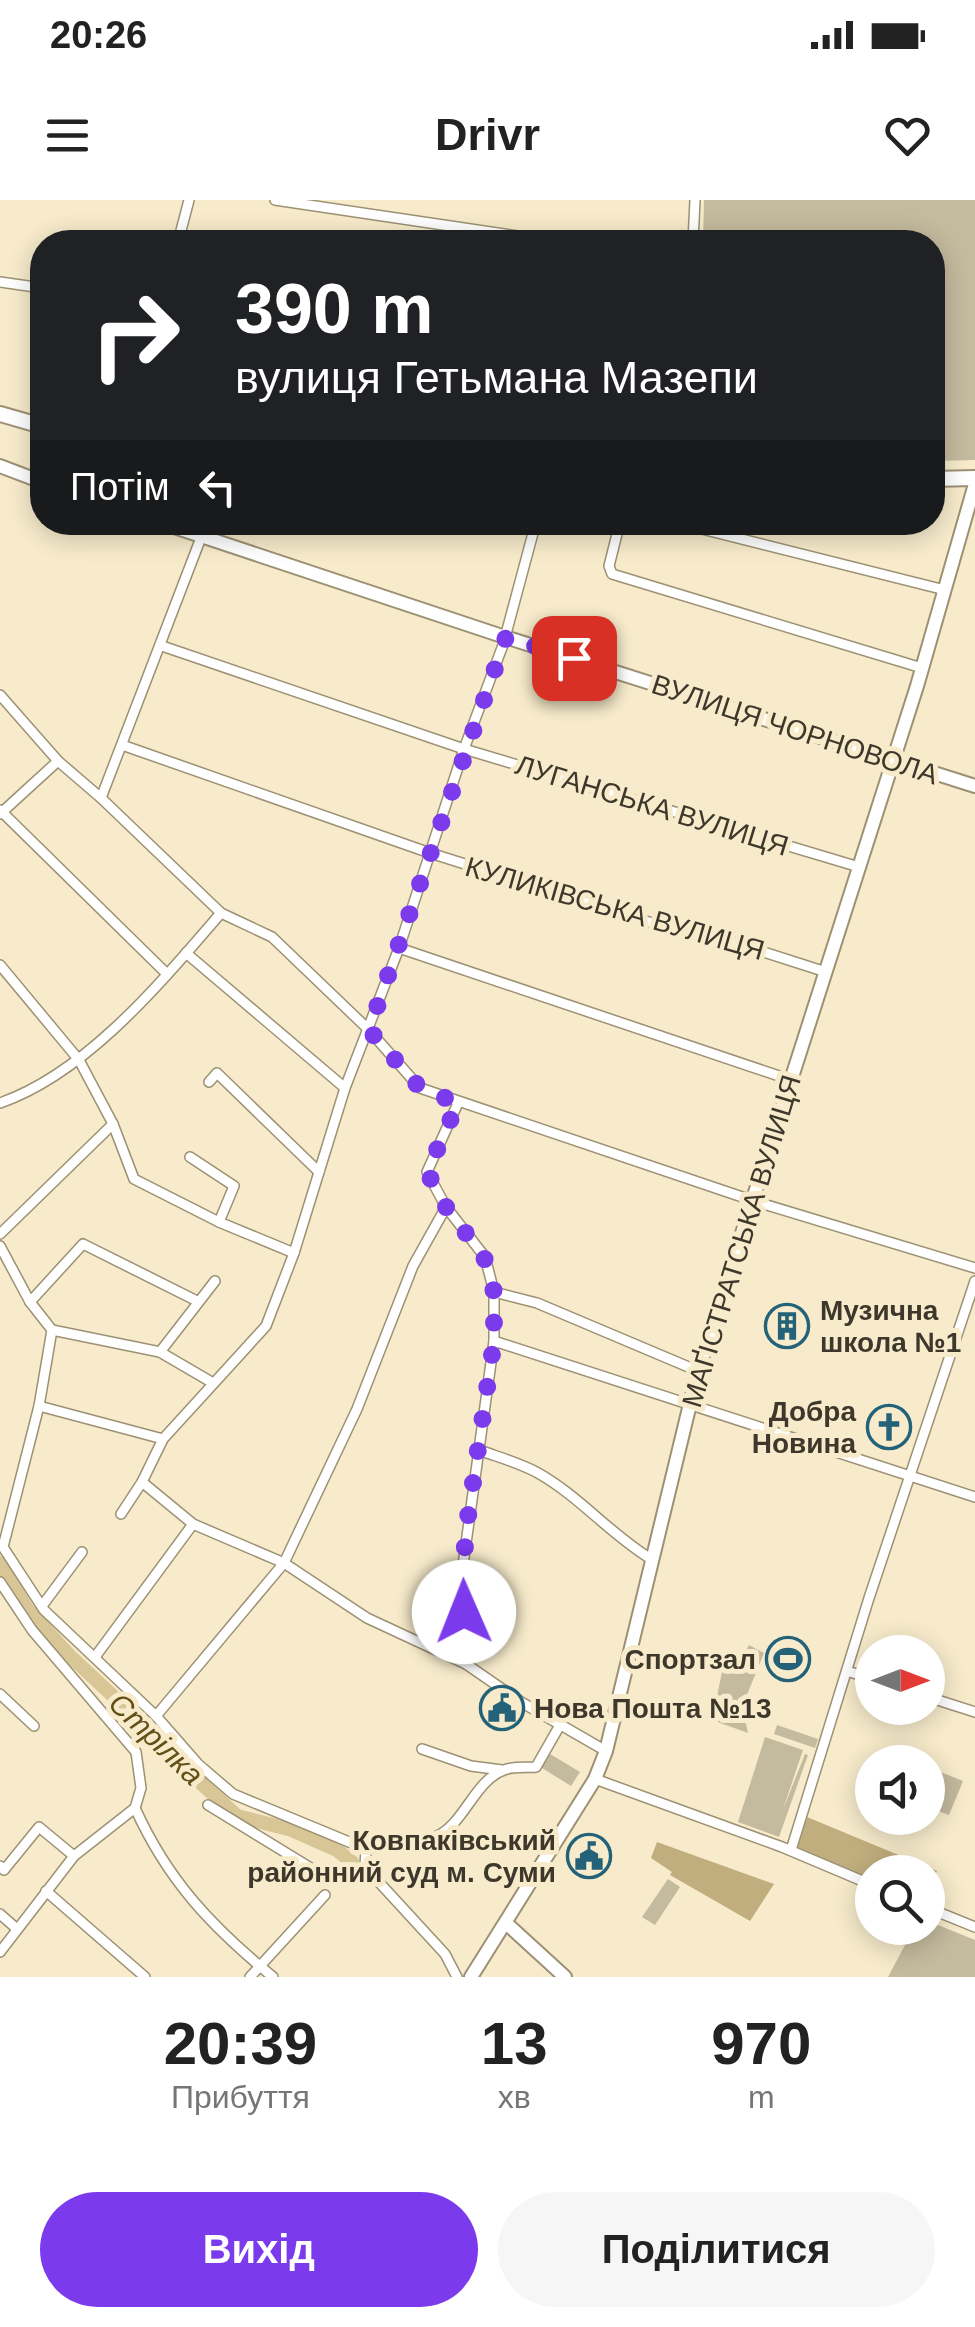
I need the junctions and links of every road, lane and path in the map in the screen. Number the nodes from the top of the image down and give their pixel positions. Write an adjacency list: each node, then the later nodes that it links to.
1 (188, 200): 4 (street)
2 (275, 200): 5 (street)
3 (695, 200): 6 (street)
4 (181, 230)
5 (477, 230)
6 (694, 230)
7 (0, 282): 8 (street)
8 (30, 286)
9 (0, 414): 10 (main road)
10 (30, 423)
11 (0, 466): 12 (street)
12 (30, 477)
13 (945, 479): 14 (main road)
14 (975, 481): 21 (street, МАҐІСТРАТСЬКА ВУЛИЦЯ)
15 (194, 535): 20 (street, ВУЛИЦЯ ЧОРНОВОЛА)
16 (203, 535): 20 (street)
17 (533, 535): 22 (street)
18 (617, 535): 24 (street)
19 (726, 535): 21 (street)
20 (202, 538): 22 (street, ВУЛИЦЯ ЧОРНОВОЛА); 23 (street)
21 (945, 590): 24 (street, МАҐІСТРАТСЬКА ВУЛИЦЯ)
22 (506, 637): 27 (street); 28 (street, ВУЛИЦЯ ЧОРНОВОЛА)
23 (162, 646): 26 (street); 27 (street, ЛУГАНСЬКА ВУЛИЦЯ)
24 (922, 668): 28 (street, МАҐІСТРАТСЬКА ВУЛИЦЯ)
25 (0, 694): 29 (street)
26 (122, 745): 31 (street); 33 (street, КУЛИКІВСЬКА ВУЛИЦЯ)
27 (464, 749): 33 (street); 34 (street, ЛУГАНСЬКА ВУЛИЦЯ)
28 (893, 760): 30 (street, ВУЛИЦЯ ЧОРНОВОЛА); 34 (street, МАҐІСТРАТСЬКА ВУЛИЦЯ)
29 (58, 762): 31 (street); 32 (street)
30 (975, 786)
31 (101, 798): 35 (street)
32 (1, 812): 40 (street)
33 (430, 853): 36 (street); 39 (street, КУЛИКІВСЬКА ВУЛИЦЯ)
34 (859, 867): 39 (street, МАҐІСТРАТСЬКА ВУЛИЦЯ)
35 (221, 912): 37 (street); 41 (street)
36 (399, 948): 41 (street); 43 (street)
37 (186, 953): 40 (street); 45 (street)
38 (0, 966): 42 (street)
39 (826, 972): 43 (street, МАҐІСТРАТСЬКА ВУЛИЦЯ)
40 (167, 974): 42 (street)
41 (369, 1030): 45 (street); 47 (street)
42 (79, 1060): 46 (street); 48 (street)
43 (790, 1080): 51 (street, МАҐІСТРАТСЬКА ВУЛИЦЯ)
44 (208, 1082): 50 (street)
45 (345, 1088): 50 (street)
46 (0, 1102)
47 (458, 1103): 51 (street); 52 (street)
48 (113, 1124): 53 (street); 54 (street)
49 (190, 1156): 53 (street)
50 (319, 1172): 56 (street)
51 (753, 1201): 57 (street); 66 (street, МАҐІСТРАТСЬКА ВУЛИЦЯ)
52 (446, 1207): 60 (street); 80 (street)
53 (219, 1222): 56 (street)
54 (0, 1234)
55 (0, 1246): 61 (street)
56 (294, 1253): 67 (street)
57 (975, 1268)
58 (215, 1281): 62 (street)
59 (975, 1281): 72 (street)
60 (494, 1292): 64 (street); 66 (street)
61 (30, 1302): 62 (street); 63 (street)
62 (197, 1302): 65 (street)
63 (52, 1330): 65 (street); 69 (street)
64 (494, 1341): 68 (street); 71 (street)
65 (160, 1352): 67 (street)
66 (698, 1371): 68 (street, МАҐІСТРАТСЬКА ВУЛИЦЯ)
67 (213, 1383): 70 (street)
68 (689, 1405): 72 (street); 79 (street, МАҐІСТРАТСЬКА ВУЛИЦЯ)
69 (39, 1406): 70 (street); 77 (street)
70 (163, 1440): 73 (street)
71 (479, 1450): 79 (street); 84 (street)
72 (909, 1476): 74 (street); 85 (street)
73 (142, 1482): 75 (street); 76 (street)
74 (975, 1497)
75 (121, 1514)
76 (193, 1524): 80 (street); 83 (street)
77 (2, 1544): 82 (street)
78 (82, 1552): 82 (street)
79 (650, 1559): 94 (street, МАҐІСТРАТСЬКА ВУЛИЦЯ)
80 (284, 1563): 84 (street); 90 (street)
81 (0, 1582): 98 (street)
82 (42, 1606): 83 (street)
83 (96, 1657): 90 (street)
84 (466, 1664): 91 (street)
85 (846, 1671): 86 (street); 100 (street)
86 (855, 1674)
87 (0, 1694): 92 (street)
88 (945, 1702): 89 (street)
89 (975, 1712)
90 (156, 1716): 103 (street)
91 (560, 1725): 94 (street); 95 (street)
92 (34, 1726)
93 (422, 1749): 95 (street)
94 (606, 1752): 96 (street, МАҐІСТРАТСЬКА ВУЛИЦЯ)
95 (502, 1770): 99 (street)
96 (595, 1780): 100 (street); 109 (street, МАҐІСТРАТСЬКА ВУЛИЦЯ)
97 (208, 1805): 103 (street)
98 (135, 1808): 101 (street); 113 (street)
99 (437, 1836)
100 (791, 1850): 104 (street)
101 (74, 1856): 102 (street); 105 (street)
102 (0, 1866)
103 (365, 1867): 117 (street)
104 (855, 1878)
105 (46, 1892): 111 (street); 114 (street)
106 (326, 1895): 113 (street)
107 (0, 1914): 111 (street)
108 (945, 1915): 110 (street)
109 (507, 1924): 118 (street, МАҐІСТРАТСЬКА ВУЛИЦЯ); 119 (street)
110 (975, 1926)
111 (16, 1929): 112 (street)
112 (0, 1952)
113 (259, 1965): 115 (street); 116 (street)
114 (145, 1977)
115 (250, 1977)
116 (273, 1977)
117 (457, 1977)
118 (471, 1977)
119 (565, 1977)

